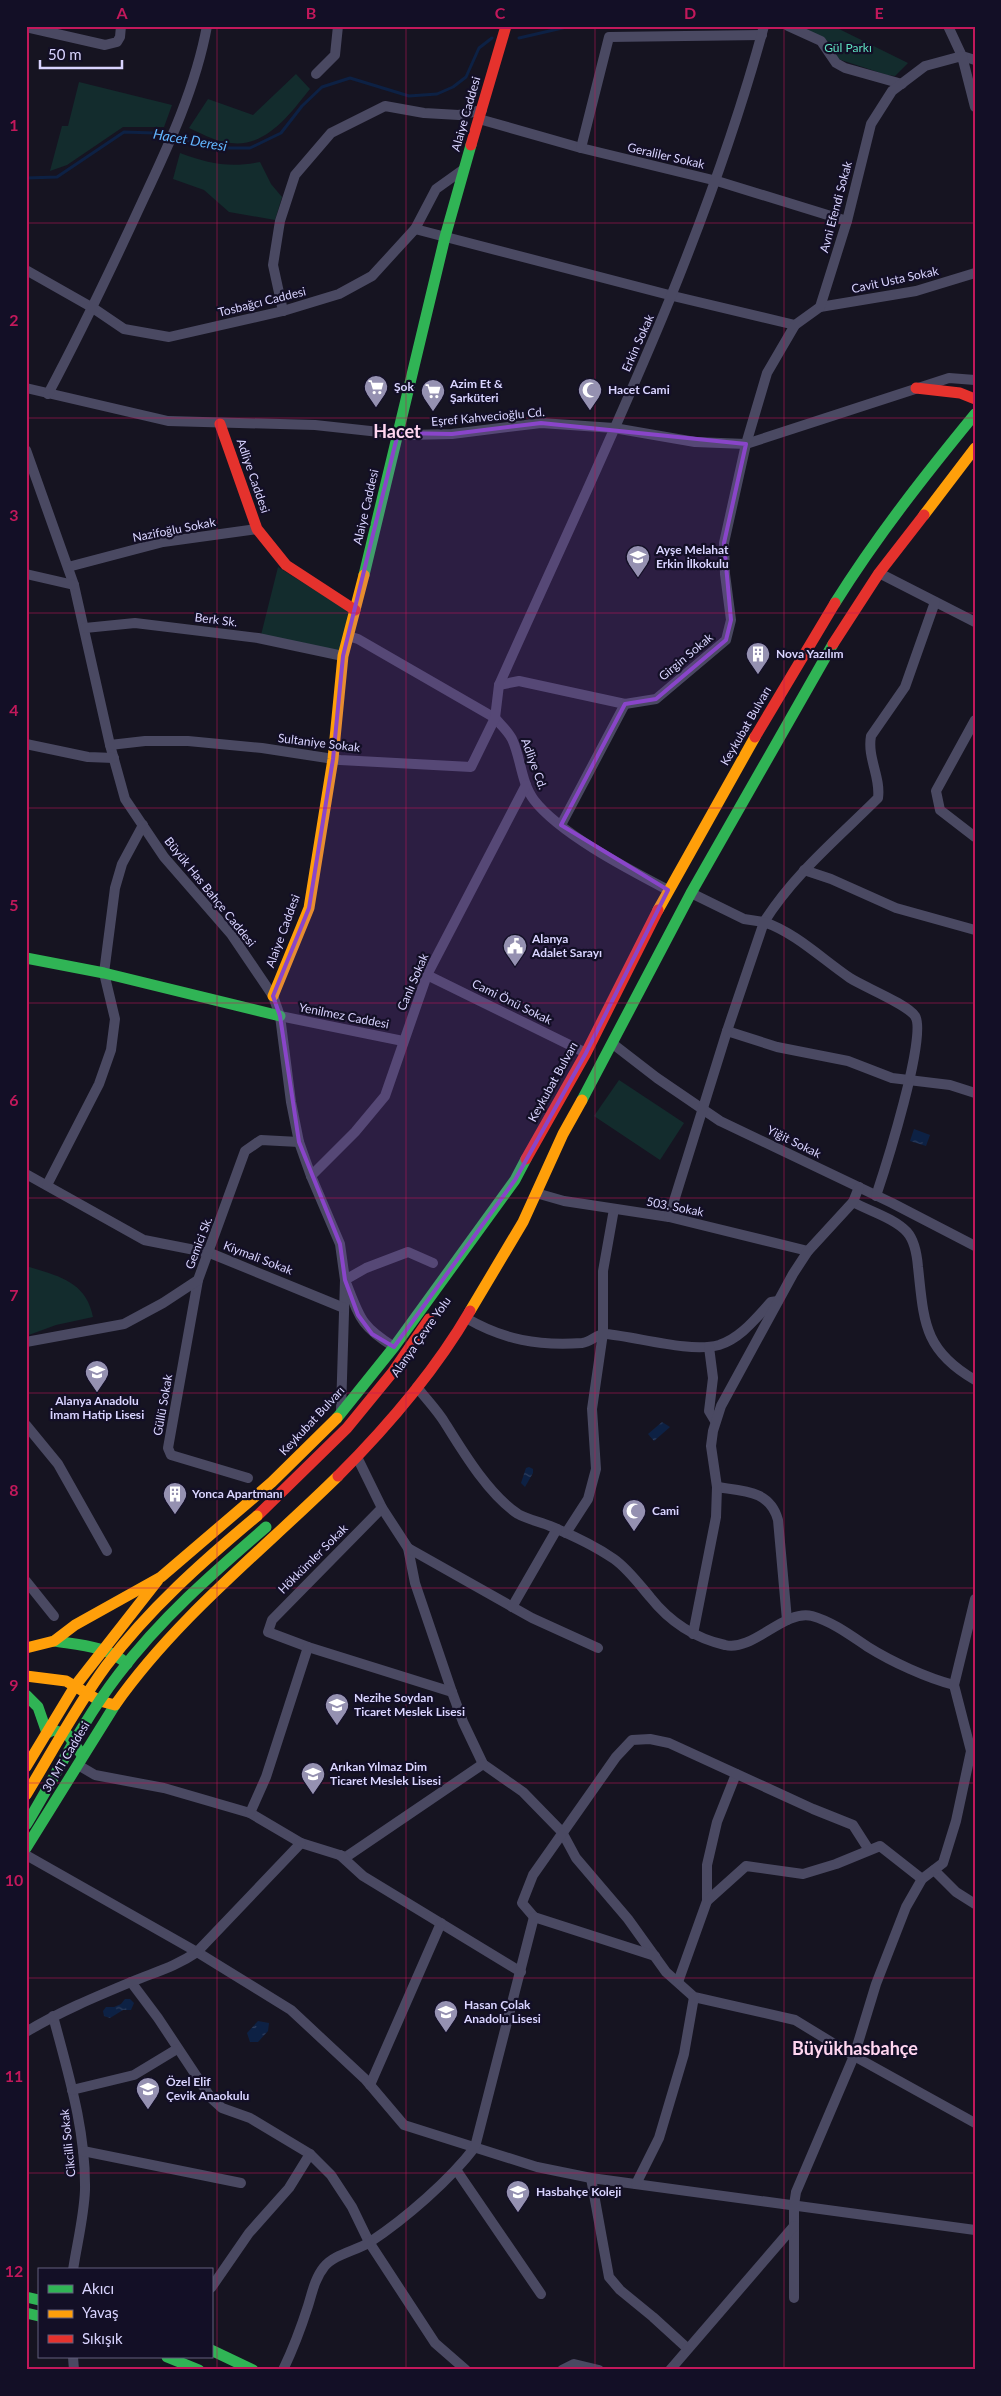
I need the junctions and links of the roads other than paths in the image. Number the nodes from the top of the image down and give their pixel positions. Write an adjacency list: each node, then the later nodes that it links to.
1 (26, 26): 2 (street)
2 (122, 26)
3 (207, 26): 24 (street)
4 (338, 26): 11 (street)
5 (506, 26): 14 (main road, Alaiye Caddesi)
6 (788, 26): 12 (street)
7 (948, 26): 9 (street)
8 (763, 31): 15 (street); 17 (street, Erkin Sokak)
9 (962, 56): 10 (street); 12 (street, Avni Efendi Sokak); 13 (street)
10 (975, 60)
11 (316, 74)
12 (902, 84): 18 (street, Avni Efendi Sokak)
13 (975, 107)
14 (480, 114): 15 (street, Geraliler Sokak); 16 (main road, Alaiye Caddesi); 26 (street)
15 (581, 148): 17 (street, Geraliler Sokak)
16 (465, 169): 19 (street, Tosbağcı Caddesi); 20 (main road, Alaiye Caddesi)
17 (717, 181): 18 (street, Geraliler Sokak); 23 (street, Erkin Sokak)
18 (846, 221): 25 (street, Avni Efendi Sokak)
19 (414, 229): 20 (street); 26 (street, Tosbağcı Caddesi)
20 (445, 237): 23 (street); 36 (main road, Alaiye Caddesi)
21 (26, 270): 24 (street, Tosbağcı Caddesi)
22 (975, 273): 25 (street, Cavit Usta Sokak)
23 (673, 296): 27 (street); 35 (street, Erkin Sokak)
24 (93, 308): 26 (street, Tosbağcı Caddesi); 31 (street)
25 (820, 308): 27 (street)
26 (283, 311)
27 (795, 325): 37 (street)
28 (975, 380): 30 (street, Eşref Kahvecioğlu Cd.)
29 (26, 388): 31 (street, Eşref Kahvecioğlu Cd.)
30 (916, 388): 32 (main road); 37 (street, Eşref Kahvecioğlu Cd.)
31 (48, 394): 34 (street, Eşref Kahvecioğlu Cd.)
32 (975, 399)
33 (975, 414): 64 (main road, Keykubat Bulvarı)
34 (220, 424): 36 (street, Eşref Kahvecioğlu Cd.); 40 (main road, Adliye Caddesi)
35 (614, 428): 36 (street, Eşref Kahvecioğlu Cd.); 37 (street, Eşref Kahvecioğlu Cd.); 51 (street, Erkin Sokak)
36 (398, 433): 46 (main road, Alaiye Caddesi)
37 (746, 444): 52 (street, Girgin Sokak)
38 (975, 448): 42 (main road)
39 (26, 450): 41 (street, Büyük Has Bahçe Caddesi)
40 (257, 529): 41 (street, Nazifoğlu Sokak); 46 (main road, Adliye Caddesi)
41 (68, 567): 44 (street, Büyük Has Bahçe Caddesi)
42 (879, 573): 45 (street); 65 (main road)
43 (26, 574): 44 (street)
44 (74, 585): 48 (street, Büyük Has Bahçe Caddesi)
45 (935, 602): 47 (street); 63 (street)
46 (355, 610): 49 (main road, Alaiye Caddesi)
47 (975, 622)
48 (85, 628): 50 (street, Berk Sk.); 56 (street, Büyük Has Bahçe Caddesi)
49 (348, 636): 50 (main road, Alaiye Caddesi); 53 (street, Adliye Cd.)
50 (343, 656): 58 (main road, Alaiye Caddesi)
51 (499, 685): 52 (street, Girgin Sokak); 53 (street, Erkin Sokak)
52 (625, 704): 61 (street)
53 (495, 718): 58 (street, Sultaniye Sokak); 59 (street, Adliye Cd.)
54 (975, 720): 62 (street)
55 (26, 744): 57 (street)
56 (110, 745): 57 (street, Büyük Has Bahçe Caddesi); 58 (street, Sultaniye Sokak)
57 (114, 758): 60 (street, Büyük Has Bahçe Caddesi)
58 (333, 759): 71 (main road, Alaiye Caddesi)
59 (526, 785): 61 (street, Adliye Cd.); 70 (street, Canlı Sokak)
60 (143, 825): 69 (street); 71 (street, Büyük Has Bahçe Caddesi)
61 (561, 825): 64 (street, Adliye Cd.)
62 (975, 837)
63 (804, 870): 66 (street); 67 (street)
64 (668, 890): 76 (main road, Keykubat Bulvarı)
65 (691, 894): 66 (street); 75 (main road)
66 (764, 922): 73 (street); 77 (street)
67 (975, 930)
68 (26, 958): 69 (main road)
69 (104, 973): 72 (main road); 85 (street)
70 (427, 975): 74 (street, Canlı Sokak); 76 (street, Cami Önü Sokak)
71 (273, 996): 72 (street, Büyük Has Bahçe Caddesi)
72 (280, 1016): 74 (street, Yenilmez Caddesi); 81 (street, Büyük Has Bahçe Caddesi)
73 (727, 1031): 77 (street); 79 (street)
74 (403, 1041): 83 (street, Canlı Sokak)
75 (613, 1044): 79 (street, Yiğit Sokak); 80 (main road)
76 (586, 1053): 84 (main road, Keykubat Bulvarı)
77 (908, 1080): 78 (street); 88 (street)
78 (975, 1094)
79 (703, 1110): 86 (street, Yiğit Sokak); 91 (street)
80 (563, 1134): 87 (main road); 102 (main road, Alanya Çevre Yolu)
81 (299, 1142): 83 (street, Büyük Has Bahçe Caddesi); 94 (street, Gemici Sk.)
82 (26, 1174): 85 (street, Kiymali Sokak)
83 (311, 1176): 97 (street, Büyük Has Bahçe Caddesi)
84 (515, 1180): 104 (main road, Keykubat Bulvarı); 147 (main road, Alanya Çevre Yolu, bridge)
85 (47, 1185): 94 (street, Kiymali Sokak)
86 (859, 1187): 88 (street, Yiğit Sokak); 89 (street)
87 (536, 1193): 90 (street, 503. Sokak); 100 (main road)
88 (876, 1196): 92 (street, Yiğit Sokak)
89 (853, 1202): 93 (street); 106 (street)
90 (614, 1209): 91 (street, 503. Sokak); 101 (street)
91 (670, 1217): 93 (street, 503. Sokak)
92 (975, 1246)
93 (808, 1251): 98 (street)
94 (210, 1253): 96 (street, Gemici Sk.); 99 (street, Kiymali Sokak)
95 (433, 1263): 97 (street)
96 (198, 1280): 103 (street, Gemici Sk.); 113 (street, Güllü Sokak)
97 (345, 1280): 99 (street, Büyük Has Bahçe Caddesi); 104 (street)
98 (778, 1301): 105 (street); 110 (street)
99 (344, 1308): 109 (street, Büyük Has Bahçe Caddesi)
100 (466, 1318): 101 (street); 107 (main road)
101 (603, 1334): 105 (street); 118 (street)
102 (439, 1338)
103 (26, 1342)
104 (394, 1346): 109 (main road, Keykubat Bulvarı)
105 (709, 1347): 110 (street)
106 (975, 1380)
107 (417, 1388): 112 (main road); 118 (street)
108 (400, 1390): 115 (main road, Alanya Çevre Yolu)
109 (341, 1414): 121 (main road, Keykubat Bulvarı)
110 (715, 1421): 114 (street)
111 (26, 1425): 120 (street)
112 (357, 1457): 116 (street); 128 (main road)
113 (248, 1478)
114 (717, 1487): 127 (street); 129 (street)
115 (288, 1507)
116 (382, 1508): 119 (street); 132 (street, Hökkümler Sokak)
117 (269, 1524): 149 (main road, bridge)
118 (562, 1531): 125 (street); 129 (street)
119 (408, 1548): 125 (street); 139 (street)
120 (107, 1552)
121 (160, 1577): 123 (main road); 130 (main road, Keykubat Bulvarı)
122 (26, 1581): 126 (street)
123 (147, 1594): 128 (main road); 134 (main road)
124 (975, 1598): 137 (street)
125 (512, 1607): 133 (street)
126 (54, 1616)
127 (787, 1620): 129 (street); 137 (street)
128 (177, 1630): 135 (main road)
129 (693, 1634)
130 (54, 1641): 131 (main road, Keykubat Bulvarı); 134 (main road)
131 (26, 1648)
132 (308, 1648): 139 (street); 148 (street)
133 (598, 1648)
134 (102, 1650): 135 (main road); 138 (main road)
135 (136, 1675): 141 (main road)
136 (26, 1676): 138 (main road)
137 (954, 1685): 156 (street)
138 (75, 1686): 141 (main road); 142 (main road)
139 (452, 1692): 144 (street)
140 (26, 1695): 142 (main road)
141 (115, 1705): 143 (main road, 30 MT Caddesi)
142 (47, 1733): 143 (main road); 145 (main road)
143 (80, 1760): 148 (street); 152 (main road, 30 MT Caddesi)
144 (483, 1764): 150 (street); 155 (street)
145 (26, 1767)
146 (736, 1774): 150 (street); 153 (street); 158 (street)
147 (26, 1795)
148 (250, 1813): 151 (street)
149 (26, 1825)
150 (562, 1832): 160 (street); 163 (street)
151 (301, 1842): 155 (street); 162 (street)
152 (26, 1848)
153 (869, 1850): 157 (street); 158 (street)
154 (26, 1855): 162 (street)
155 (340, 1855): 161 (street)
156 (934, 1870): 157 (street); 159 (street)
157 (922, 1879): 171 (street)
158 (707, 1901): 166 (street)
159 (975, 1904)
160 (534, 1917): 163 (street); 164 (street)
161 (441, 1923): 164 (street); 172 (street)
162 (197, 1952): 165 (street); 172 (street)
163 (655, 1956): 166 (street)
164 (521, 1972): 175 (street)
165 (131, 1982): 168 (street); 170 (street)
166 (678, 1982): 167 (street)
167 (694, 1997): 171 (street); 181 (street)
168 (53, 2016): 169 (street); 173 (street, Cikcilli Sokak)
169 (26, 2032)
170 (177, 2049): 173 (street); 177 (street)
171 (854, 2056): 174 (street); 182 (street)
172 (370, 2085): 175 (street)
173 (72, 2090): 176 (street, Cikcilli Sokak)
174 (975, 2124)
175 (475, 2148): 178 (street); 179 (street)
176 (83, 2151): 180 (street); 186 (street, Cikcilli Sokak)
177 (310, 2154): 185 (street); 187 (street)
178 (456, 2171): 185 (street); 188 (street)
179 (591, 2178): 181 (street); 190 (street)
180 (242, 2182)
181 (636, 2184): 182 (street)
182 (794, 2205): 183 (street); 184 (street)
183 (794, 2226): 189 (street); 190 (street)
184 (975, 2230)
185 (369, 2242): 195 (street); 196 (street)
186 (73, 2268)
187 (212, 2287)
188 (541, 2294)
189 (794, 2298)
190 (687, 2348): 199 (street)
191 (212, 2350): 194 (main road)
192 (169, 2358): 193 (main road)
193 (199, 2370)
194 (253, 2370)
195 (283, 2370)
196 (466, 2370)
197 (562, 2370): 198 (street)
198 (599, 2370)
199 (670, 2370)

